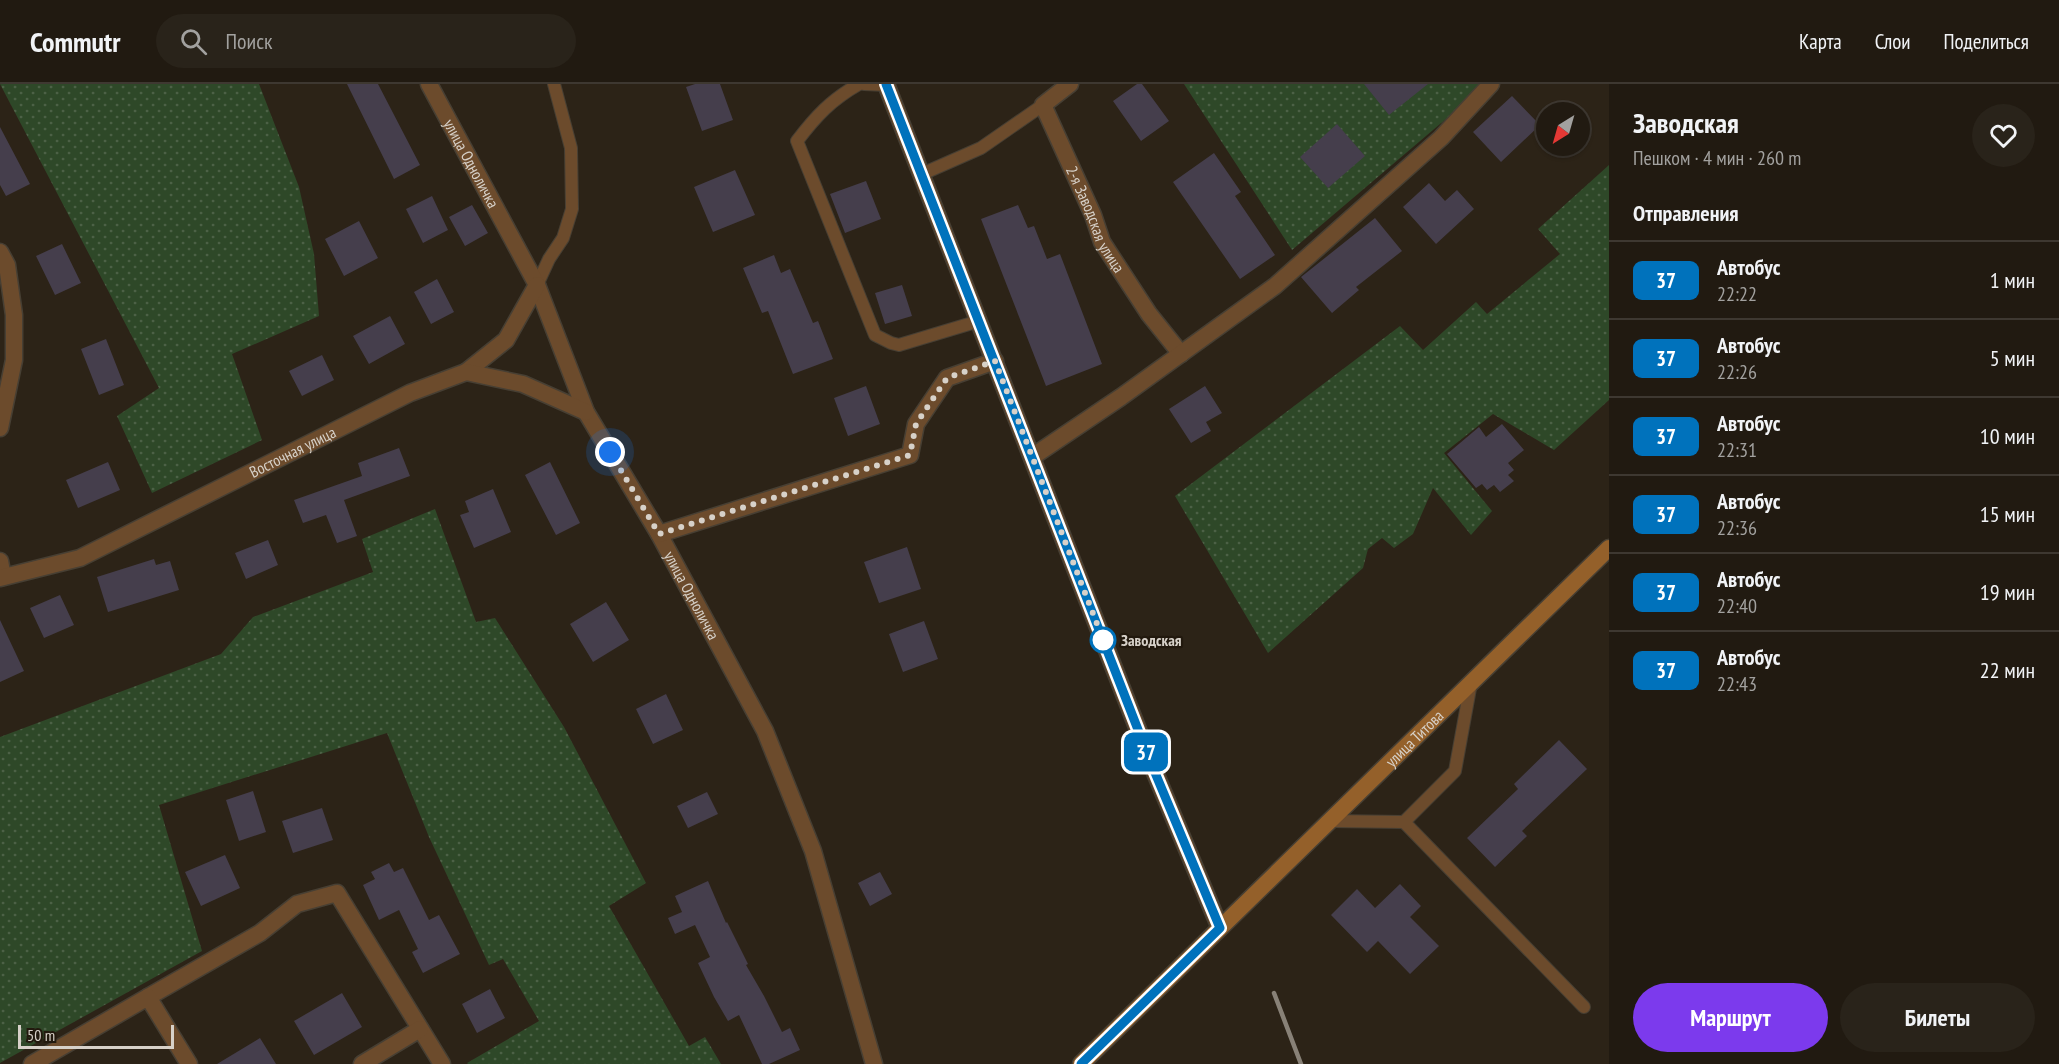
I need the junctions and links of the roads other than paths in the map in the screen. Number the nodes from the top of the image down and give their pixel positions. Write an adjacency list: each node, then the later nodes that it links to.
1 (429, 84): 11 (street, улица Одноличка)
2 (554, 84): 11 (lane)
3 (859, 84): 12 (lane)
4 (864, 84): 7 (lane)
5 (1070, 84): 8 (street)
6 (1491, 84): 13 (street)
7 (887, 85): 9 (street)
8 (1043, 105): 9 (lane); 13 (street, 2-я Заводская улица)
9 (922, 174): 12 (street)
10 (0, 252): 17 (street)
11 (537, 285): 15 (street); 16 (street, улица Одноличка)
12 (979, 321): 14 (street)
13 (1181, 354): 18 (street)
14 (995, 361): 18 (street); 19 (street)
15 (466, 372): 16 (street); 21 (street, Восточная улица)
16 (586, 411): 19 (street, улица Одноличка)
17 (0, 428)
18 (1032, 457): 25 (street)
19 (659, 534): 33 (street, улица Одноличка)
20 (1609, 548): 22 (main road, улица Титова)
21 (1, 572)
22 (1471, 683): 23 (main road, улица Титова); 24 (lane)
23 (1330, 821): 24 (lane); 25 (main road, улица Титова)
24 (1404, 822): 27 (lane)
25 (1220, 928): 34 (main road, улица Титова)
26 (148, 998): 28 (street); 29 (street); 30 (street)
27 (1584, 1006)
28 (420, 1029): 31 (street); 32 (street)
29 (32, 1064)
30 (189, 1064)
31 (362, 1064)
32 (442, 1064)
33 (874, 1064)
34 (1081, 1064)

